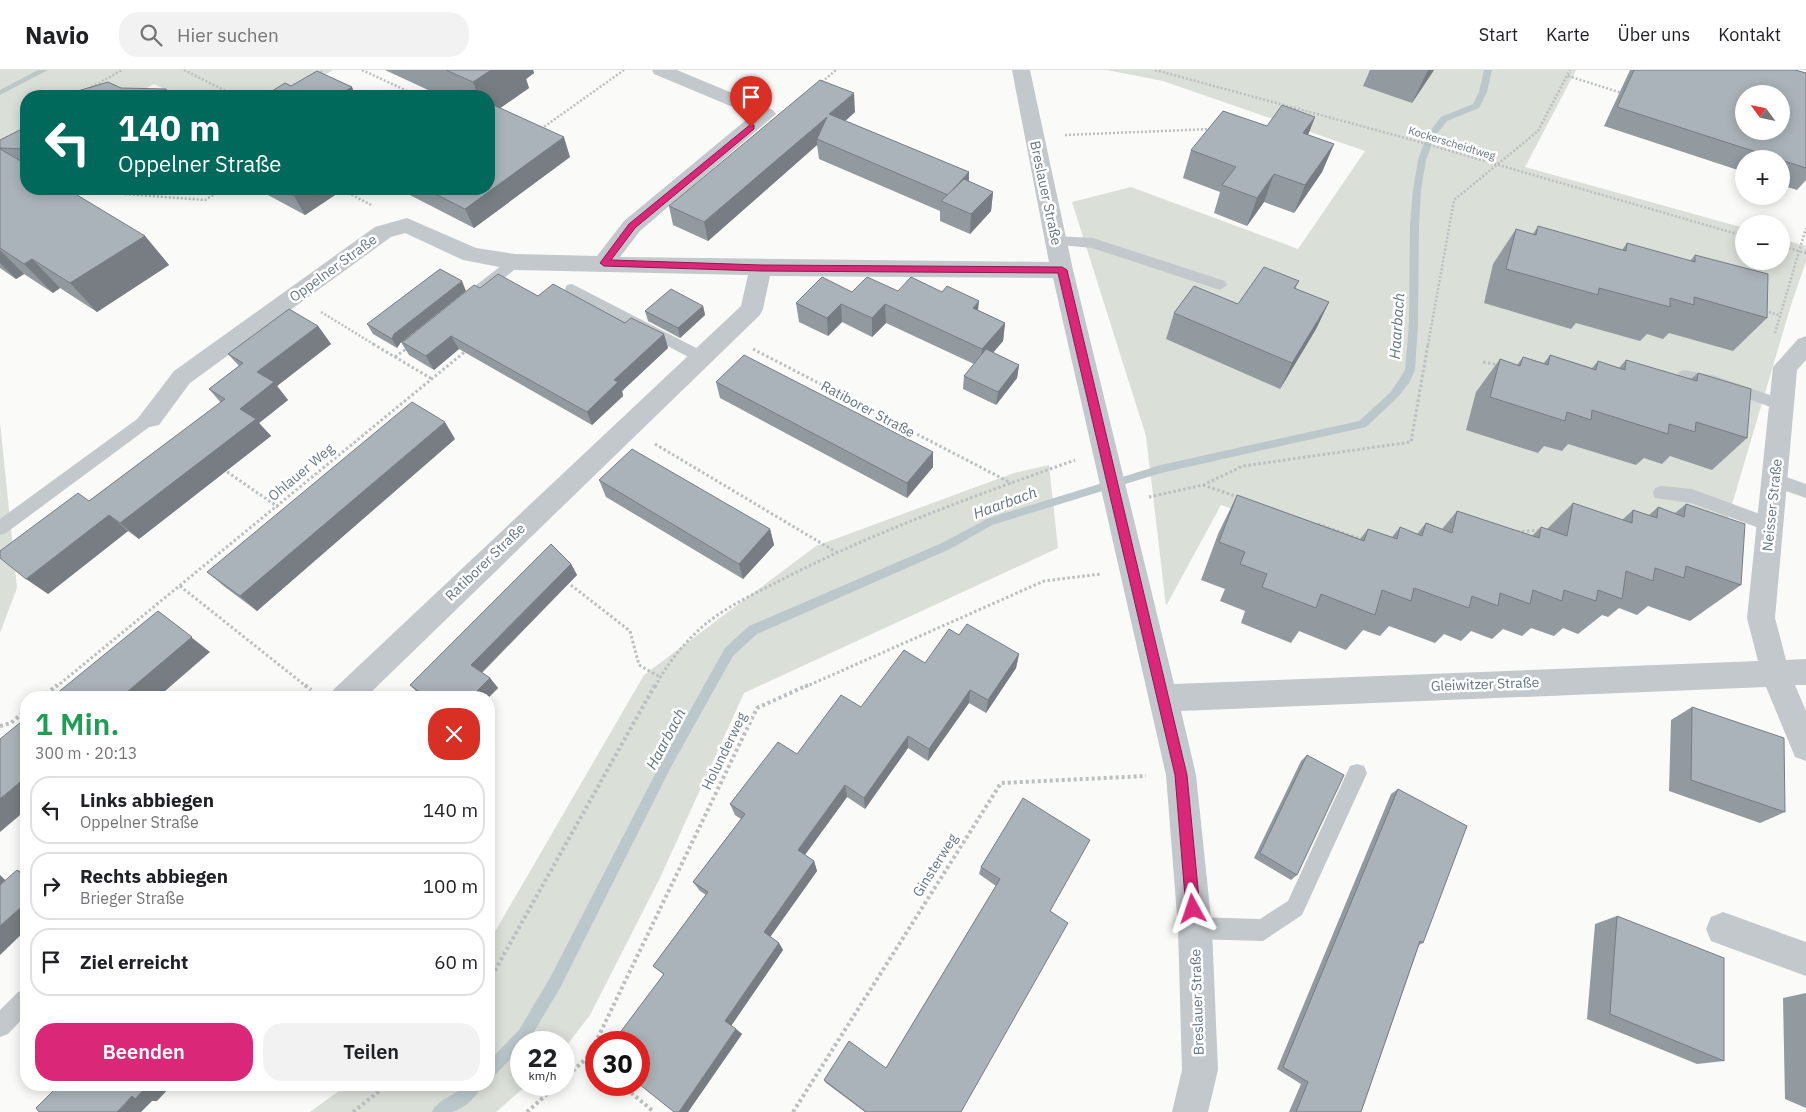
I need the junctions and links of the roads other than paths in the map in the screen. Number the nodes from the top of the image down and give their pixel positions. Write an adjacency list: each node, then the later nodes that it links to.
1 (661, 70): 5 (street)
2 (1021, 70): 3 (street, Breslauer Straße)
3 (1056, 241): 7 (street, Breslauer Straße); 8 (lane)
4 (515, 262): 5 (street, Oppelner Straße); 10 (lane); 15 (street, Oppelner Straße)
5 (604, 263): 6 (street, Oppelner Straße)
6 (761, 268): 7 (street, Oppelner Straße); 12 (street, Ratiborer Straße)
7 (1062, 270): 24 (street, Breslauer Straße)
8 (1220, 285)
9 (572, 289): 12 (lane)
10 (468, 299)
11 (1806, 345): 14 (street, Neisser Straße)
12 (701, 357): 23 (street, Ratiborer Straße)
13 (1684, 376): 14 (lane)
14 (1782, 405): 16 (street, Neisser Straße)
15 (150, 418): 20 (lane)
16 (1774, 480): 17 (lane); 19 (street, Neisser Straße)
17 (1806, 491)
18 (1661, 493): 19 (lane)
19 (1770, 525): 21 (street, Neisser Straße)
20 (0, 528)
21 (1775, 672): 22 (street, Gleiwitzer Straße); 24 (street, Gleiwitzer Straße); 25 (street, Neisser Straße)
22 (1806, 672)
23 (351, 691)
24 (1164, 698): 27 (street, Breslauer Straße)
25 (1806, 747)
26 (1357, 773): 27 (lane)
27 (1194, 928): 32 (street, Breslauer Straße)
28 (1723, 929): 29 (street)
29 (1806, 959)
30 (20, 1006): 31 (lane)
31 (0, 1026)
32 (1190, 1112)

